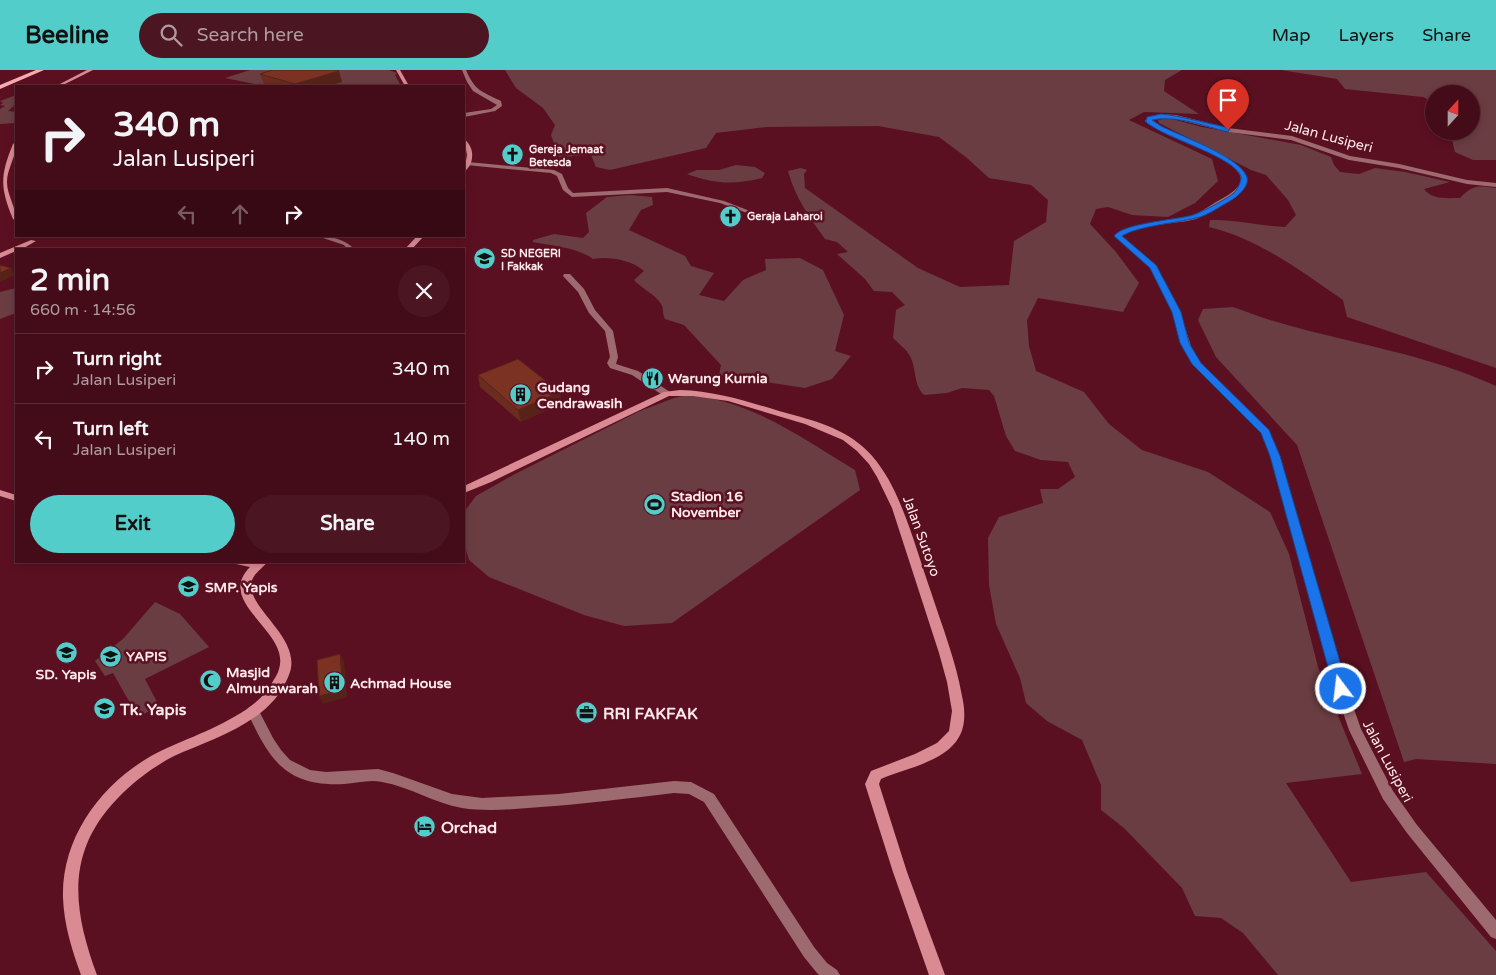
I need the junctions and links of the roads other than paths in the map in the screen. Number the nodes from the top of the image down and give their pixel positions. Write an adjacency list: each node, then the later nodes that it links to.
1 (41, 70): 7 (main road)
2 (91, 70): 5 (main road)
3 (398, 70): 6 (main road)
4 (464, 70): 8 (street)
5 (60, 85)
6 (406, 85)
7 (0, 87)
8 (465, 115)
9 (465, 143): 11 (main road)
10 (15, 145): 14 (main road)
11 (466, 167): 13 (street)
12 (1496, 184): 30 (street, Jalan Lusiperi)
13 (747, 211)
14 (15, 217)
15 (323, 237): 19 (street)
16 (420, 237): 20 (main road)
17 (33, 241): 18 (main road)
18 (18, 248)
19 (350, 248)
20 (409, 248)
21 (15, 249): 22 (main road)
22 (0, 256)
23 (566, 276): 24 (street)
24 (668, 394): 25 (main road, Jalan Sutoyo); 33 (main road, Jalan Sutoyo)
25 (465, 490)
26 (0, 493): 27 (main road)
27 (15, 498)
28 (260, 563): 29 (main road)
29 (254, 711): 31 (main road); 32 (street)
30 (1496, 932)
31 (90, 975)
32 (832, 975)
33 (937, 975)

